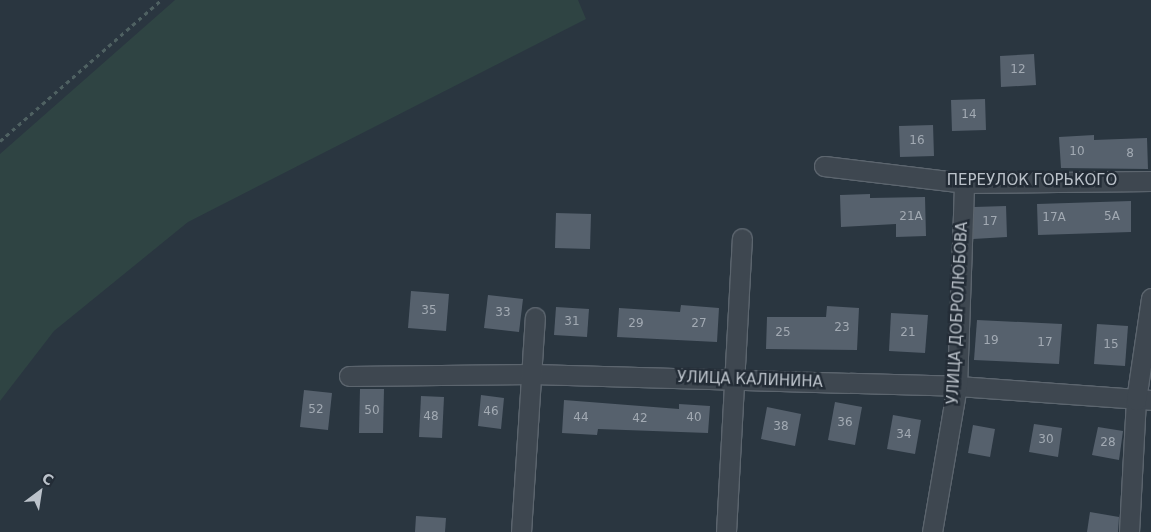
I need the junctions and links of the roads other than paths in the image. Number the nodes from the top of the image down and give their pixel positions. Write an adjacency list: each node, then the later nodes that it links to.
1 (824, 166): 3 (street, ПЕРЕУЛОК ГОРЬКОГО)
2 (1151, 180): 3 (street, ПЕРЕУЛОК ГОРЬКОГО)
3 (964, 183): 10 (street, УЛИЦА ДОБРОЛЮБОВА)
4 (742, 238): 9 (street)
5 (1151, 298): 11 (street)
6 (535, 317): 7 (street)
7 (532, 374): 8 (street, УЛИЦА КАЛИНИНА); 9 (street, УЛИЦА КАЛИНИНА); 12 (street)
8 (350, 376)
9 (736, 380): 10 (street, УЛИЦА КАЛИНИНА); 13 (street)
10 (957, 386): 11 (street, УЛИЦА КАЛИНИНА); 14 (street, УЛИЦА ДОБРОЛЮБОВА)
11 (1144, 400): 15 (street)
12 (522, 532)
13 (726, 532)
14 (932, 532)
15 (1129, 532)

